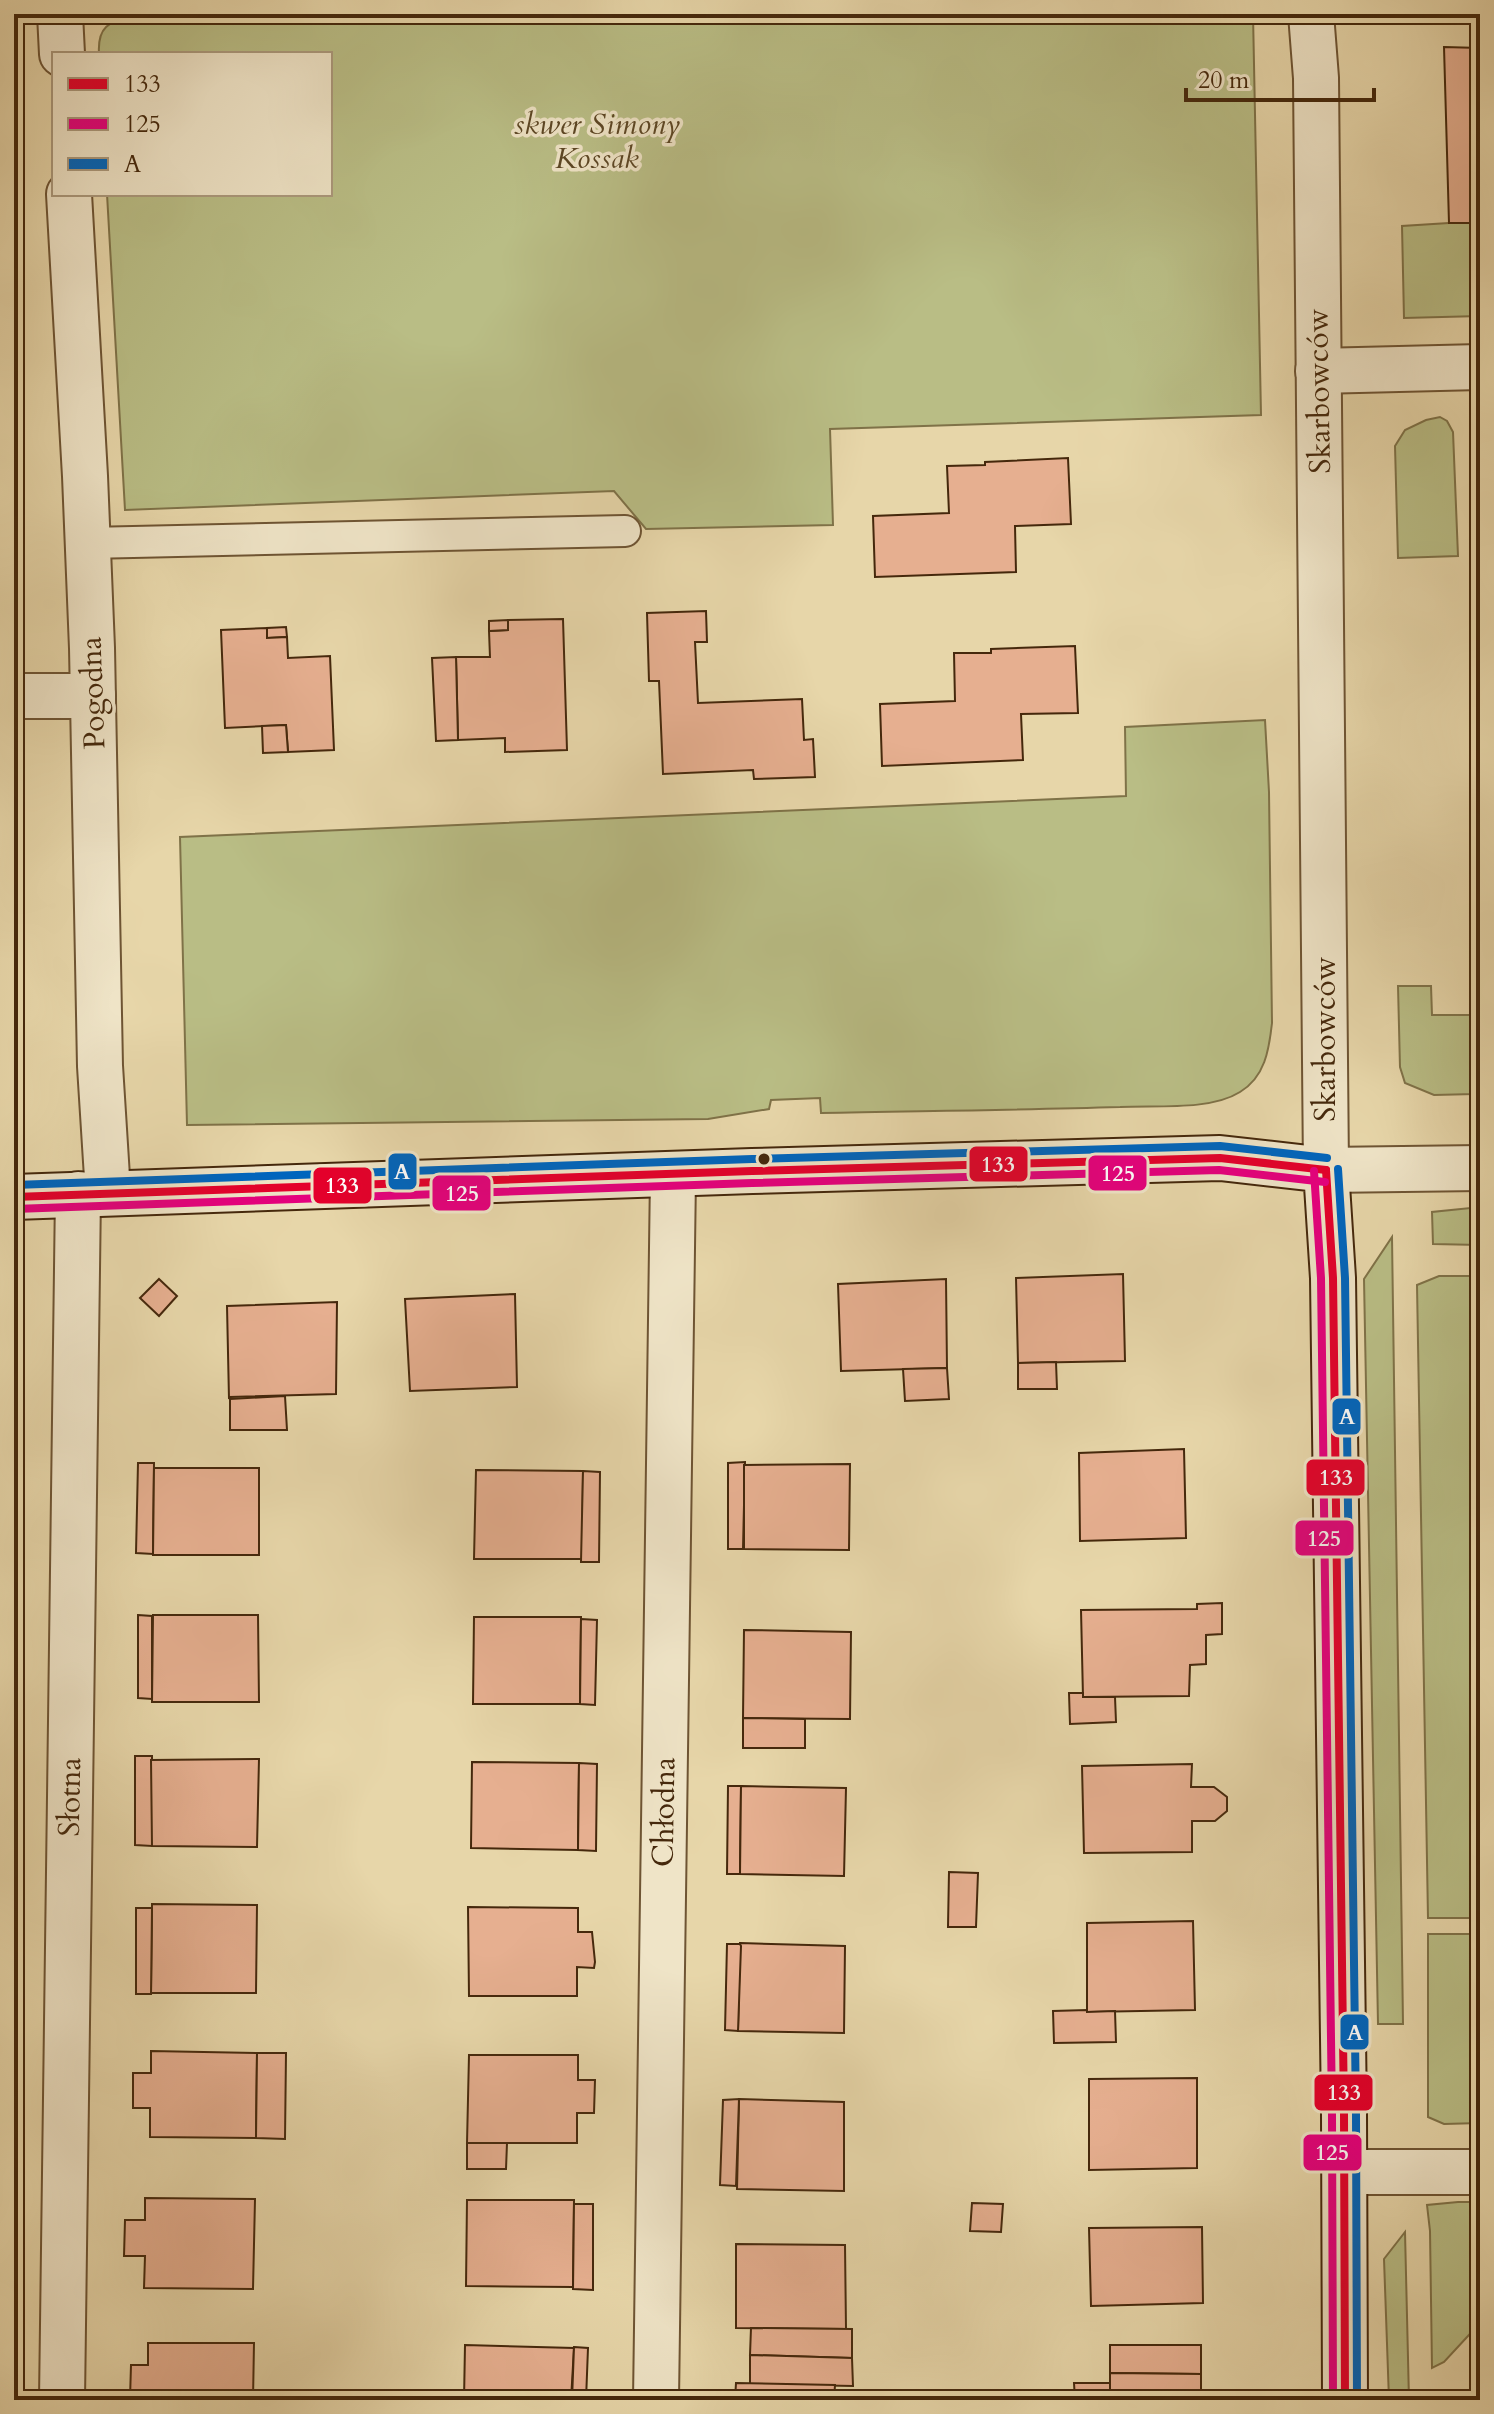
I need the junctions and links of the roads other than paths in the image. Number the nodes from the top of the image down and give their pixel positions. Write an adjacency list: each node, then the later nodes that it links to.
1 (60, 14): 3 (street)
2 (1311, 14): 6 (street, Skarbowców)
3 (62, 52)
4 (69, 196): 8 (street, Pogodna)
5 (1480, 367): 6 (street)
6 (1318, 371): 12 (street, Skarbowców)
7 (625, 531): 8 (lane)
8 (88, 543): 10 (street, Pogodna)
9 (14, 696): 10 (street)
10 (93, 696): 14 (street, Pogodna)
11 (1480, 1168): 12 (street)
12 (1326, 1170): 13 (street); 16 (street, Skarbowców)
13 (673, 1176): 14 (street); 19 (street, Chłodna)
14 (93, 1193): 15 (street); 18 (street, Słotna)
15 (14, 1197)
16 (1345, 2172): 17 (street); 20 (street, Skarbowców)
17 (1480, 2172)
18 (62, 2400)
19 (656, 2400)
20 (1345, 2400)

